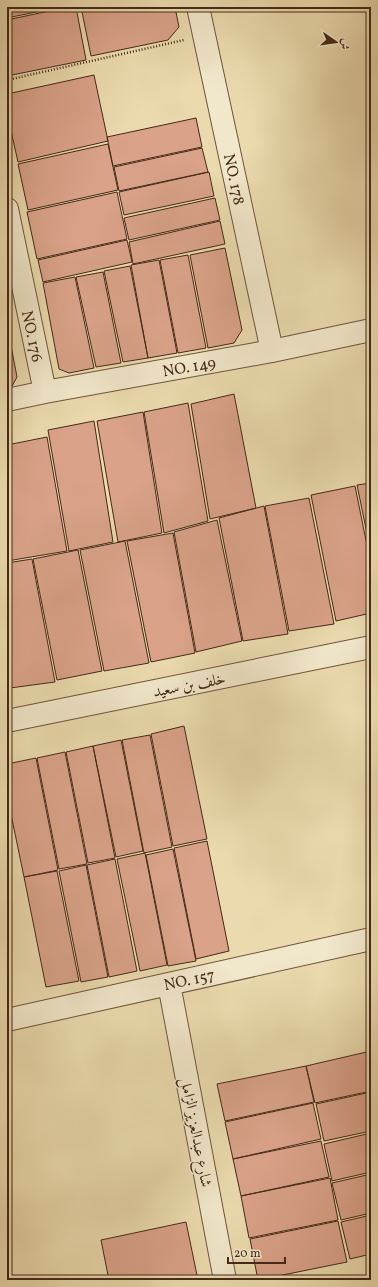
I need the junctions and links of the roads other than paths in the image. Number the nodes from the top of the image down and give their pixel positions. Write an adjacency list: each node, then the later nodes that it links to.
1 (198, 7): 4 (street, NO. 178)
2 (7, 209): 5 (street, NO. 176)
3 (371, 330): 4 (street, NO. 149)
4 (272, 351): 5 (street, NO. 149)
5 (44, 392): 6 (street, NO. 149)
6 (7, 400)
7 (371, 647): 8 (street, خلف بن سعيد)
8 (7, 721)
9 (371, 939): 10 (street, NO. 157)
10 (169, 984): 11 (street, NO. 157); 12 (street, شارع عبدالعزيز الزامل)
11 (7, 1020)
12 (224, 1280)

